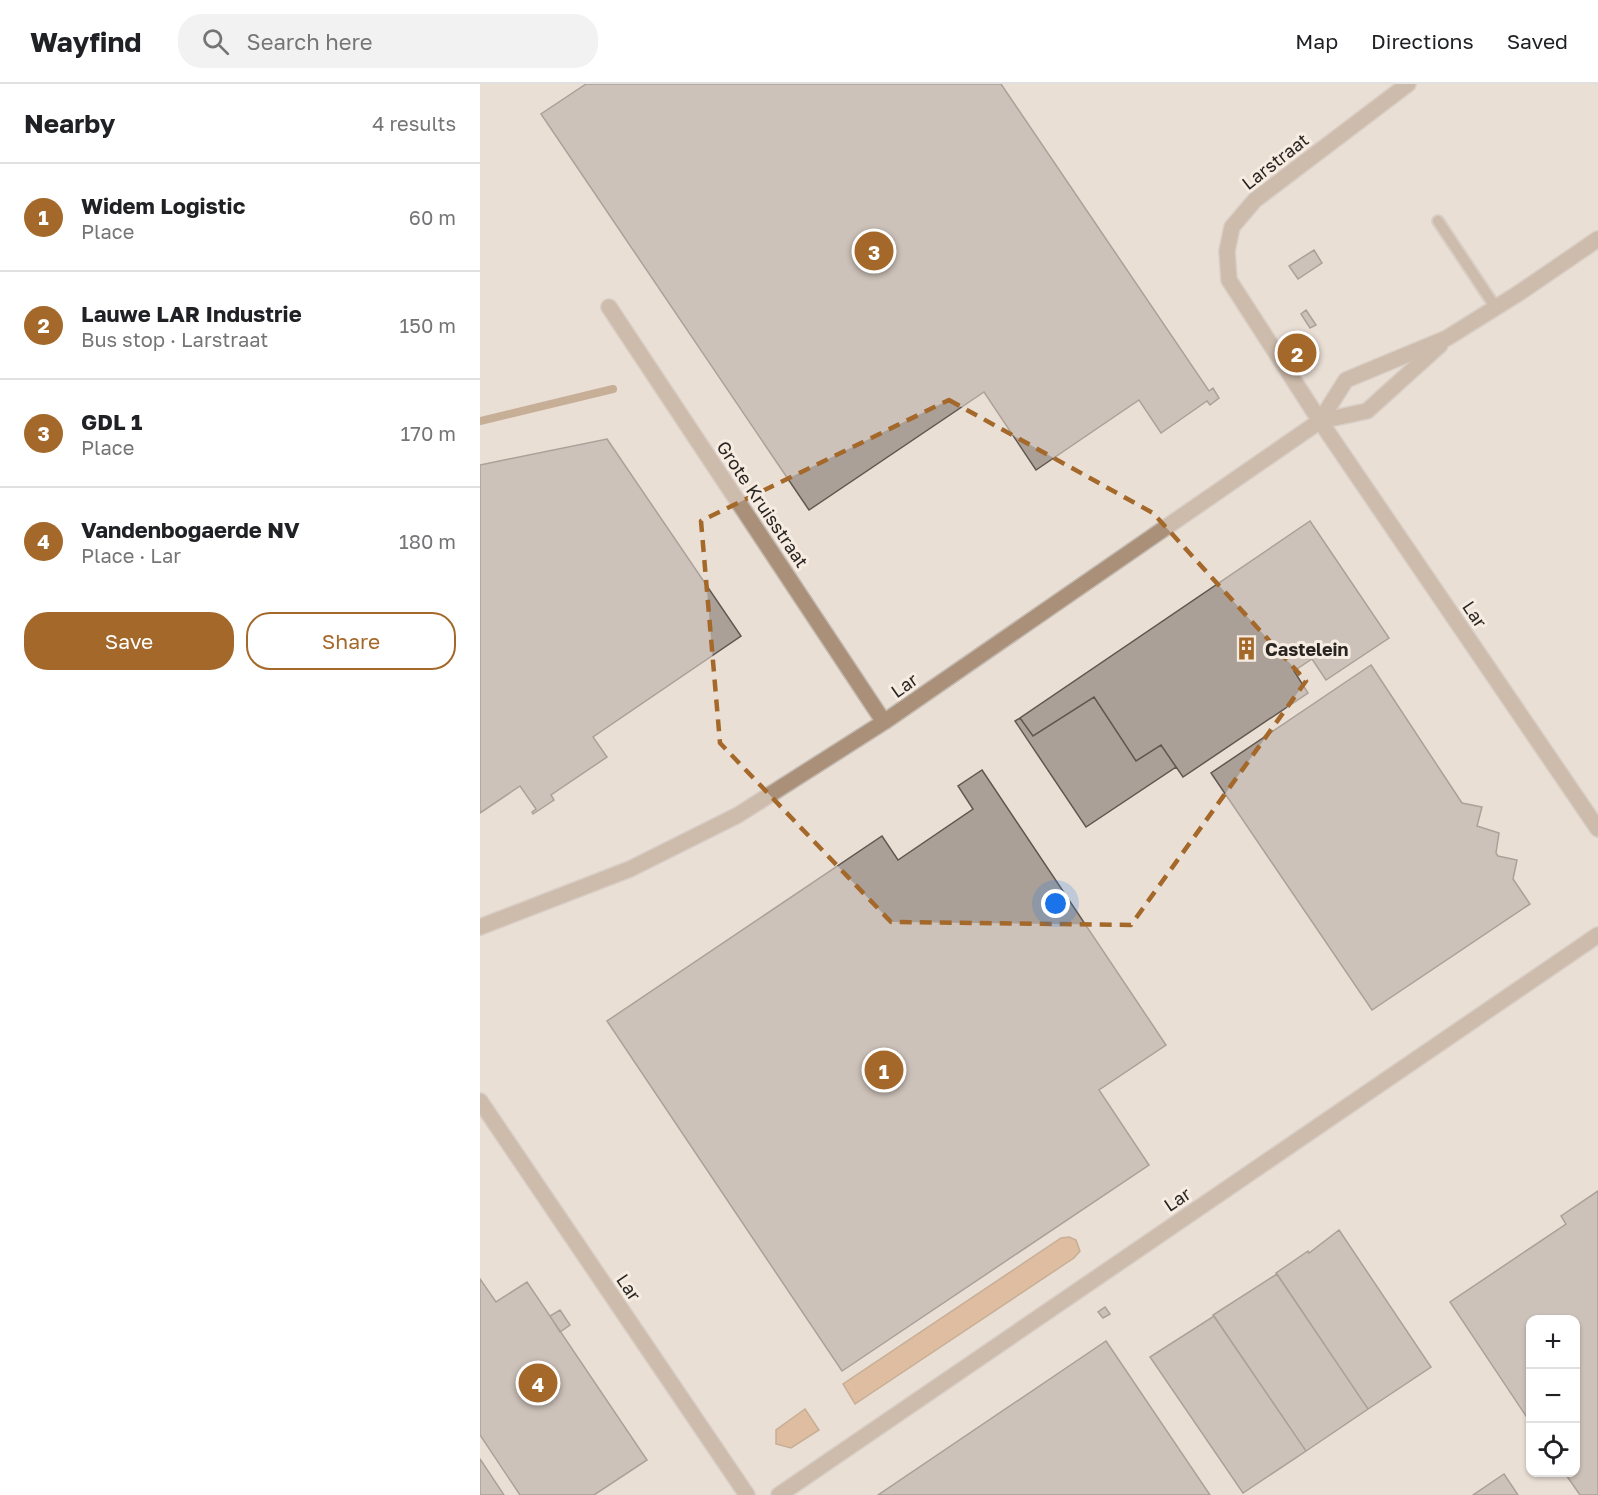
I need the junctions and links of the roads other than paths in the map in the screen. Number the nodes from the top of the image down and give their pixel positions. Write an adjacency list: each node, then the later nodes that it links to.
1 (1408, 84): 7 (street, Larstraat)
2 (1438, 221): 5 (lane)
3 (1598, 239): 5 (street, Lar)
4 (609, 307): 8 (street, Grote Kruisstraat)
5 (1496, 308): 6 (street, Lar)
6 (1447, 338): 7 (street, Lar); 7 (street, Lar)
7 (1320, 421): 8 (street, Lar); 9 (street, Lar)
8 (884, 722): 10 (street, Lar)
9 (1598, 829)
10 (480, 927)
11 (1598, 935): 14 (street, Lar)
12 (480, 1101): 13 (street, Lar)
13 (747, 1495)
14 (778, 1495)

